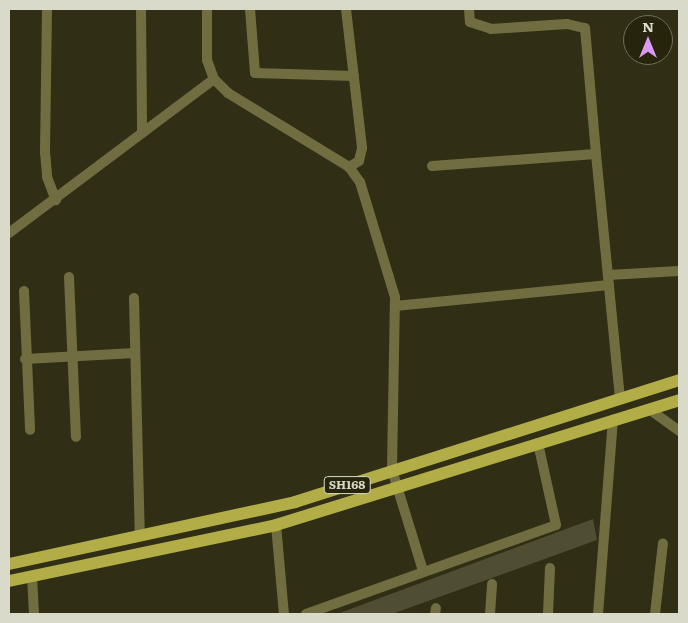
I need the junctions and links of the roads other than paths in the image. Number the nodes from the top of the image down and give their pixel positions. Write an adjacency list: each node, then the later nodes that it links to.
1 (47, 9): 13 (street)
2 (141, 9): 9 (street)
3 (207, 9): 8 (street)
4 (250, 9): 7 (street)
5 (346, 9): 7 (street)
6 (468, 9): 10 (street)
7 (354, 76): 12 (street)
8 (214, 79): 9 (street); 12 (street)
9 (142, 133): 13 (street)
10 (596, 154): 11 (street); 17 (street)
11 (432, 166)
12 (349, 167): 20 (street)
13 (56, 200): 14 (street)
14 (9, 232)
15 (679, 271): 17 (street)
16 (69, 277): 22 (street)
17 (608, 280): 20 (street); 25 (street)
18 (24, 291): 23 (street)
19 (134, 298): 21 (street)
20 (395, 306): 33 (street)
21 (135, 353): 22 (street); 36 (street)
22 (73, 357): 23 (street); 31 (street)
23 (26, 360): 29 (street)
24 (679, 380): 25 (main road, SH168)
25 (620, 397): 33 (main road, SH168)
26 (679, 400): 27 (main road, SH168)
27 (649, 409): 28 (main road, SH168); 30 (street)
28 (613, 420): 32 (main road, SH168); 49 (street)
29 (30, 430)
30 (679, 431)
31 (76, 437)
32 (538, 443): 34 (main road, SH168); 40 (street)
33 (392, 470): 34 (street); 36 (main road, SH168)
34 (395, 487): 35 (main road, SH168); 40 (street)
35 (276, 525): 41 (main road, SH168); 45 (street)
36 (140, 536): 38 (main road, SH168)
37 (663, 543): 50 (street)
38 (9, 564)
39 (550, 568): 48 (street)
40 (423, 571): 46 (street)
41 (32, 576): 42 (main road, SH168); 44 (street)
42 (9, 581)
43 (492, 584): 47 (street)
44 (34, 614)
45 (284, 614)
46 (306, 614)
47 (490, 614)
48 (548, 614)
49 (598, 614)
50 (655, 614)

